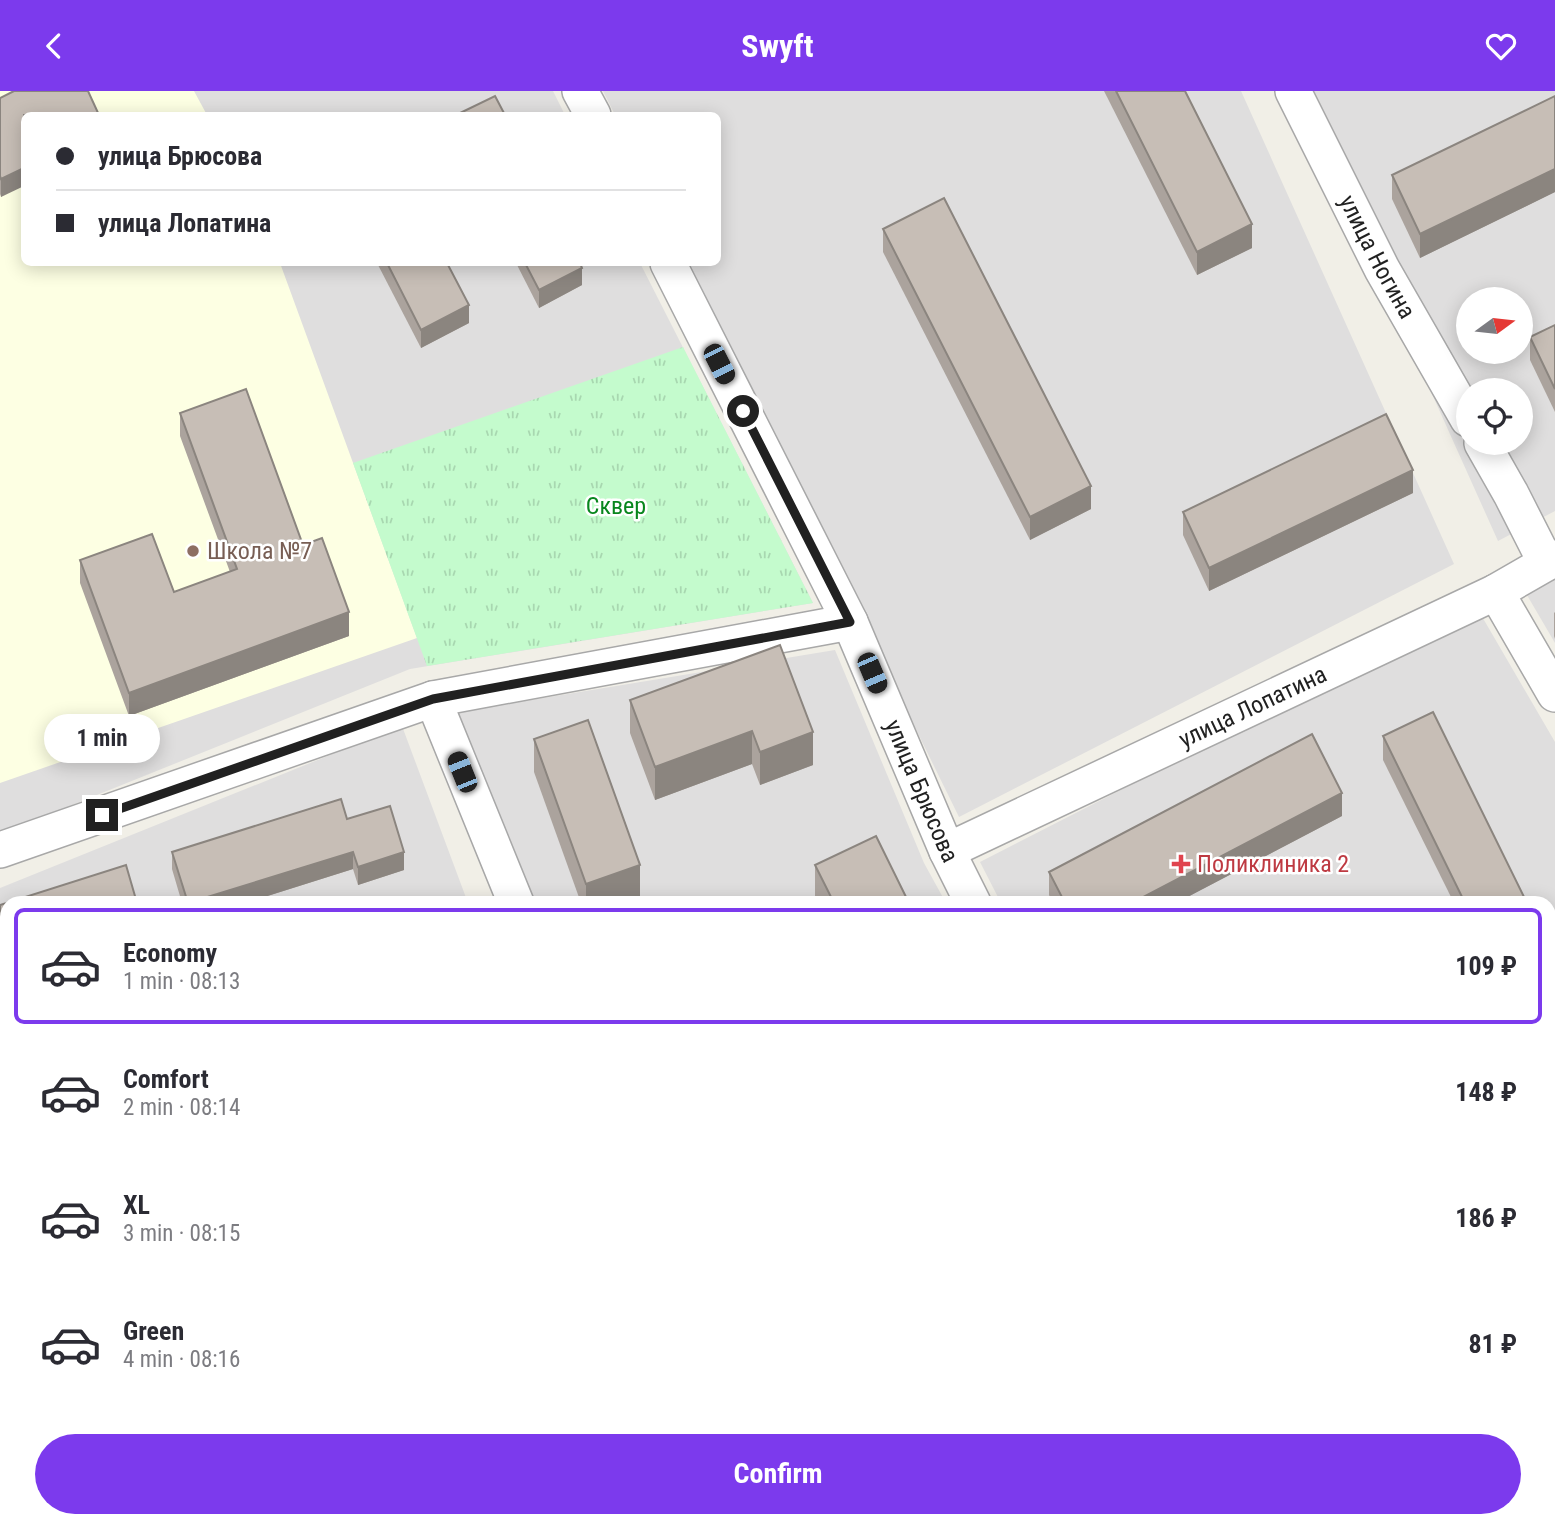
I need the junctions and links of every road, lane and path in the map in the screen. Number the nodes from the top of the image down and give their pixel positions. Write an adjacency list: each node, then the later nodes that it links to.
1 (580, 91): 3 (street)
2 (1293, 91): 5 (street, улица Ногина)
3 (591, 112)
4 (670, 266): 9 (street, улица Брюсова)
5 (1456, 398)
6 (1489, 455): 7 (street)
7 (1551, 561): 8 (street, улица Лопатина)
8 (1496, 592): 10 (street); 13 (street, улица Лопатина)
9 (850, 622): 11 (street); 13 (street, улица Брюсова)
10 (1555, 694)
11 (433, 699): 12 (street); 14 (street)
12 (0, 850)
13 (947, 851): 15 (street, улица Брюсова)
14 (513, 896)
15 (970, 896)

